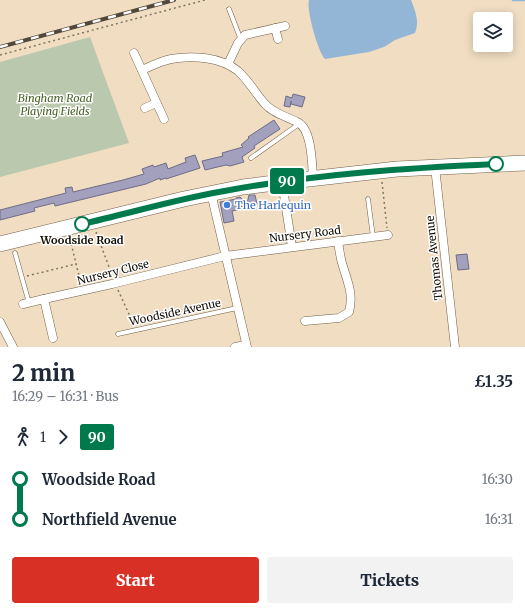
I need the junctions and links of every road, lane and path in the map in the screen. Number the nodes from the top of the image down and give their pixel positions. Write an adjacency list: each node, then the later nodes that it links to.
1 (205, 0): 8 (path)
2 (228, 9): 6 (lane)
3 (285, 26): 4 (street)
4 (275, 28): 5 (street); 6 (street)
5 (278, 39)
6 (241, 40): 9 (street)
7 (134, 53): 10 (street)
8 (0, 55)
9 (228, 64): 10 (street); 14 (street)
10 (142, 70): 11 (street)
11 (156, 103): 12 (street); 13 (street)
12 (145, 108)
13 (164, 119)
14 (300, 124): 15 (lane); 19 (street)
15 (251, 158)
16 (525, 163): 17 (highway)
17 (435, 167): 18 (highway); 44 (street, Thomas Avenue)
18 (381, 171): 19 (highway); 24 (path)
19 (314, 178): 20 (highway)
20 (282, 182): 21 (highway); 28 (street)
21 (211, 193): 23 (highway); 30 (street)
22 (368, 199): 25 (lane)
23 (67, 227): 27 (highway); 31 (path)
24 (388, 235): 25 (street, Nursery Road)
25 (373, 237): 26 (street, Nursery Road)
26 (338, 241): 28 (street, Nursery Road); 37 (street)
27 (0, 244)
28 (292, 247): 30 (street, Nursery Road)
29 (15, 254): 32 (lane)
30 (225, 256): 33 (street, Nursery Close); 36 (street)
31 (76, 264): 32 (path); 33 (path)
32 (22, 277): 35 (lane)
33 (82, 291): 34 (street, Nursery Close)
34 (44, 299): 35 (street, Nursery Close); 40 (street)
35 (26, 303)
36 (237, 308): 39 (lane, Woodside Avenue); 41 (street)
37 (305, 321)
38 (0, 322): 42 (street)
39 (118, 334)
40 (53, 338)
41 (246, 346): 43 (street)
42 (12, 347)
43 (235, 347)
44 (455, 347)

